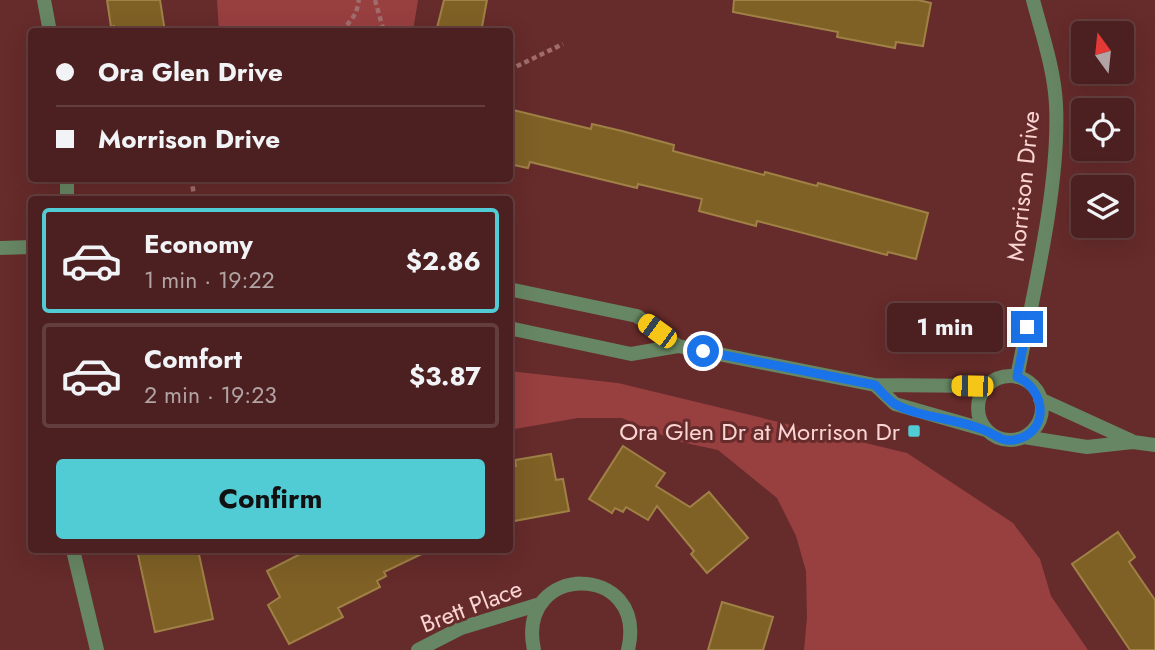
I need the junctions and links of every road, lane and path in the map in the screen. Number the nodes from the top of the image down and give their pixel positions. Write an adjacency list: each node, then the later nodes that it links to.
1 (44, 0): 5 (street)
2 (359, 0): 6 (path)
3 (375, 0): 7 (path)
4 (1032, 0): 15 (street, Morrison Drive)
5 (49, 28)
6 (345, 28)
7 (383, 28)
8 (563, 44): 9 (path)
9 (513, 67)
10 (28, 247): 11 (street)
11 (0, 248)
12 (513, 290): 14 (street)
13 (513, 329): 14 (street)
14 (678, 346): 16 (street)
15 (1017, 377): 17 (street); 18 (street)
16 (875, 385): 17 (street); 19 (street)
17 (987, 386): 19 (street)
18 (1040, 399): 20 (street); 21 (street)
19 (986, 430): 20 (street)
20 (1024, 437): 21 (street)
21 (1133, 442): 22 (street)
22 (1155, 445)
23 (73, 553): 25 (street)
24 (540, 604): 26 (street, Brett Place); 27 (street); 28 (street, Brett Place)
25 (97, 650)
26 (418, 650)
27 (534, 650)
28 (628, 650)

